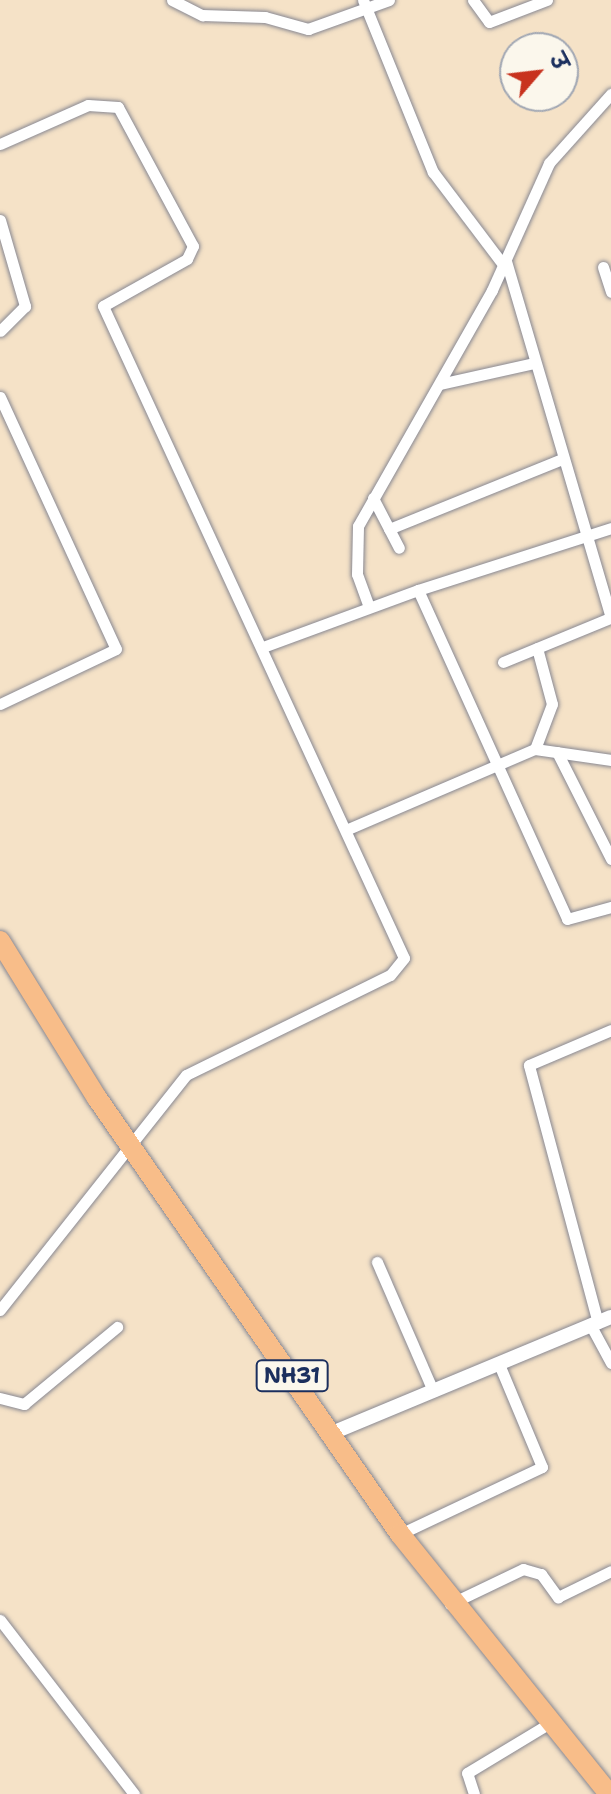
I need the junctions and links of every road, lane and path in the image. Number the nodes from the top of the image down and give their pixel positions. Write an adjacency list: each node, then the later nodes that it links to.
1 (172, 0): 5 (street)
2 (389, 0): 5 (street)
3 (473, 0): 4 (street)
4 (547, 0)
5 (365, 5): 9 (street)
6 (611, 94): 9 (street)
7 (0, 144): 25 (street)
8 (0, 220): 12 (street)
9 (505, 264): 13 (street); 14 (street)
10 (603, 267): 11 (street)
11 (611, 292)
12 (0, 331)
13 (534, 363): 14 (street); 16 (street)
14 (440, 384): 17 (street)
15 (0, 397): 28 (street)
16 (562, 459): 19 (street); 20 (street)
17 (373, 498): 19 (street); 23 (street)
18 (611, 528): 20 (street)
19 (389, 529): 21 (street)
20 (587, 536): 22 (street); 24 (street)
21 (399, 548)
22 (418, 590): 23 (street); 32 (street)
23 (369, 607): 25 (street)
24 (610, 618): 26 (street)
25 (263, 647): 33 (street)
26 (537, 648): 27 (street); 29 (street)
27 (503, 662)
28 (0, 704)
29 (535, 749): 30 (street); 32 (street)
30 (557, 752): 31 (street); 34 (street)
31 (611, 760)
32 (499, 766): 33 (street); 35 (street)
33 (348, 829): 38 (street)
34 (611, 859)
35 (611, 907)
36 (0, 941): 38 (highway, NH31)
37 (611, 1030): 41 (street)
38 (129, 1143): 40 (street); 47 (highway, NH31)
39 (377, 1262): 45 (street)
40 (0, 1310)
41 (600, 1322): 43 (street); 44 (street)
42 (117, 1327): 46 (street)
43 (611, 1363)
44 (499, 1364): 45 (street); 48 (street)
45 (433, 1391): 47 (street)
46 (0, 1398)
47 (332, 1433): 48 (highway, NH31)
48 (400, 1534): 50 (highway, NH31)
49 (611, 1571): 50 (street)
50 (450, 1604): 52 (highway, NH31)
51 (0, 1620): 53 (street)
52 (550, 1723): 54 (street); 55 (highway, NH31)
53 (134, 1794)
54 (474, 1794)
55 (609, 1794)

